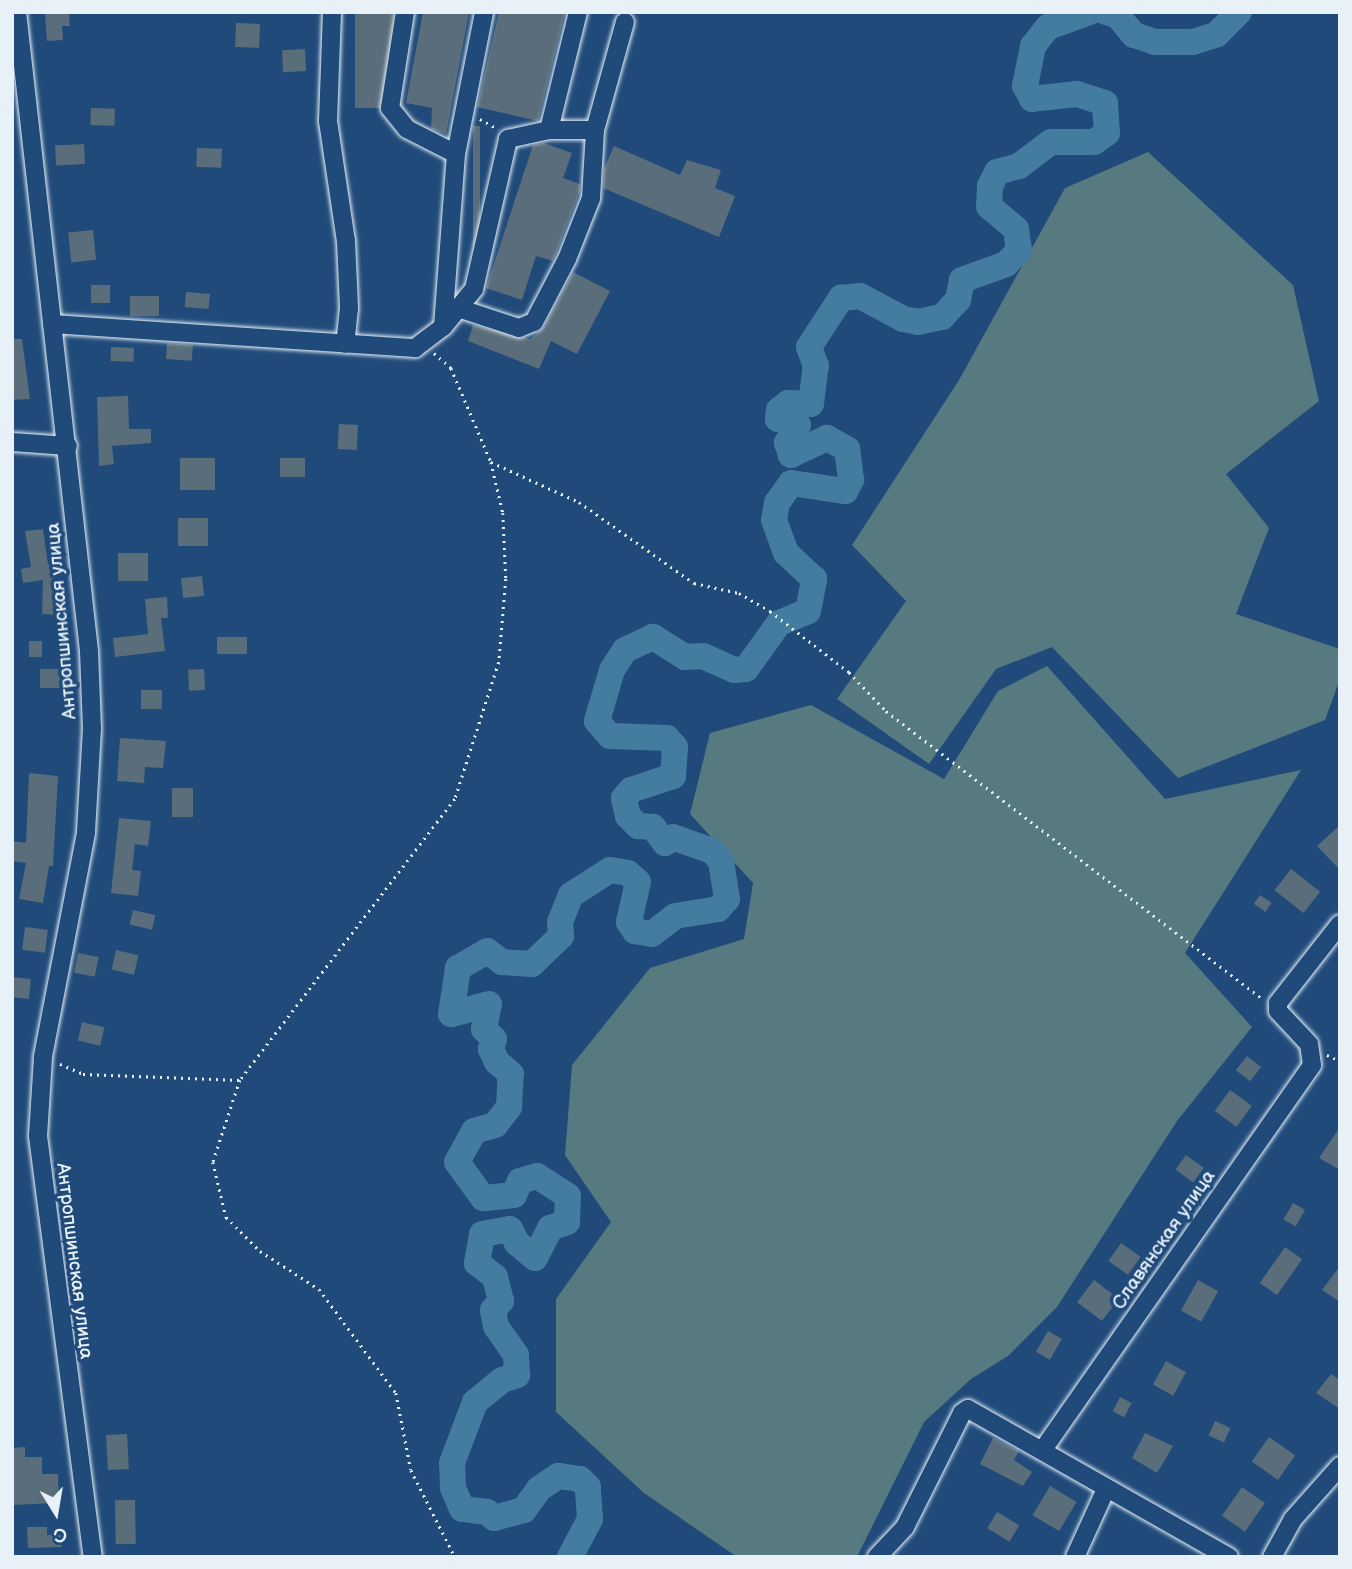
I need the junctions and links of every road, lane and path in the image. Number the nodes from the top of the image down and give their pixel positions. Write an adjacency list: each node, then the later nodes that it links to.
1 (17, 12): 13 (street, Антропшинская улица)
2 (332, 12): 15 (street)
3 (405, 12): 11 (street)
4 (484, 12): 7 (street)
5 (578, 12): 8 (street)
6 (625, 22): 9 (street)
7 (462, 115): 10 (path); 11 (street)
8 (549, 130): 9 (street); 10 (street)
9 (594, 130): 12 (street)
10 (508, 139): 12 (street)
11 (456, 154): 14 (street)
12 (458, 309): 14 (street)
13 (52, 324): 15 (street); 18 (street, Антропшинская улица)
14 (443, 327): 16 (street)
15 (345, 344): 16 (street)
16 (415, 348): 19 (path)
17 (12, 442): 18 (street)
18 (68, 446): 22 (street, Антропшинская улица)
19 (491, 462): 21 (path); 23 (path)
20 (1340, 923): 21 (street)
21 (1279, 1011): 24 (street, Славянская улица)
22 (43, 1057): 23 (path); 27 (street, Антропшинская улица)
23 (240, 1080): 28 (path)
24 (1044, 1448): 26 (street); 29 (street)
25 (1340, 1466): 32 (street)
26 (1106, 1489): 30 (street); 31 (street)
27 (93, 1557)
28 (455, 1557)
29 (877, 1557)
30 (1075, 1557)
31 (1229, 1557)
32 (1272, 1557)

